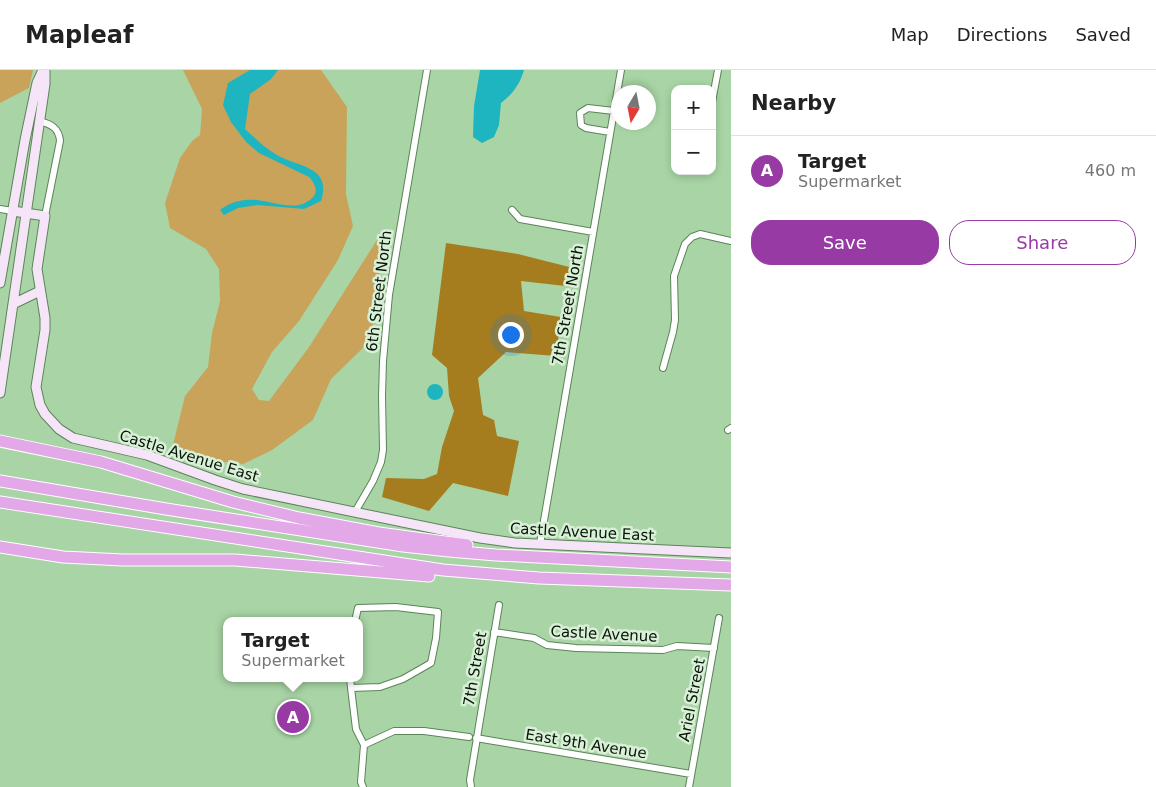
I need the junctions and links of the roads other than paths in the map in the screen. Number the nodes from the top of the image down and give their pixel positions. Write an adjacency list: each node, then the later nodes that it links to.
1 (44, 70): 8 (street); 13 (street)
2 (427, 70): 26 (street, 6th Street North)
3 (621, 70): 5 (street, 7th Street North)
4 (718, 70): 6 (street)
5 (618, 85)
6 (715, 85)
7 (611, 111): 10 (street)
8 (39, 121): 14 (street); 15 (street, Castle Avenue East)
9 (611, 127): 10 (street, 7th Street North)
10 (610, 132): 16 (street, 7th Street North)
11 (0, 209): 13 (street)
12 (512, 210): 16 (street)
13 (13, 211): 14 (street); 18 (street)
14 (25, 214): 15 (street); 20 (street)
15 (45, 216): 19 (street, Castle Avenue East)
16 (593, 232): 27 (street, 7th Street North)
17 (731, 241): 21 (street)
18 (0, 283)
19 (40, 291): 20 (street); 26 (street, Castle Avenue East)
20 (13, 304): 22 (street)
21 (663, 368)
22 (0, 393)
23 (0, 441): 30 (highway)
24 (5, 482): 30 (highway)
25 (3, 503): 32 (highway)
26 (356, 512): 27 (street, Castle Avenue East)
27 (540, 544): 29 (street, Castle Avenue East)
28 (0, 547): 32 (highway)
29 (731, 553)
30 (533, 557): 31 (highway)
31 (731, 567)
32 (528, 578): 33 (highway)
33 (731, 585)
34 (499, 605): 37 (street, 7th Street)
35 (357, 617): 40 (street)
36 (719, 618): 38 (street, Ariel Street)
37 (494, 632): 38 (street, Castle Avenue); 42 (street, 7th Street)
38 (714, 648): 44 (street, Ariel Street)
39 (350, 682): 40 (street)
40 (351, 688): 43 (street)
41 (469, 737): 43 (street)
42 (476, 738): 44 (street, East 9th Avenue); 46 (street, 7th Street)
43 (364, 745): 45 (street)
44 (691, 774): 47 (street, Ariel Street)
45 (363, 787)
46 (471, 787)
47 (689, 787)

